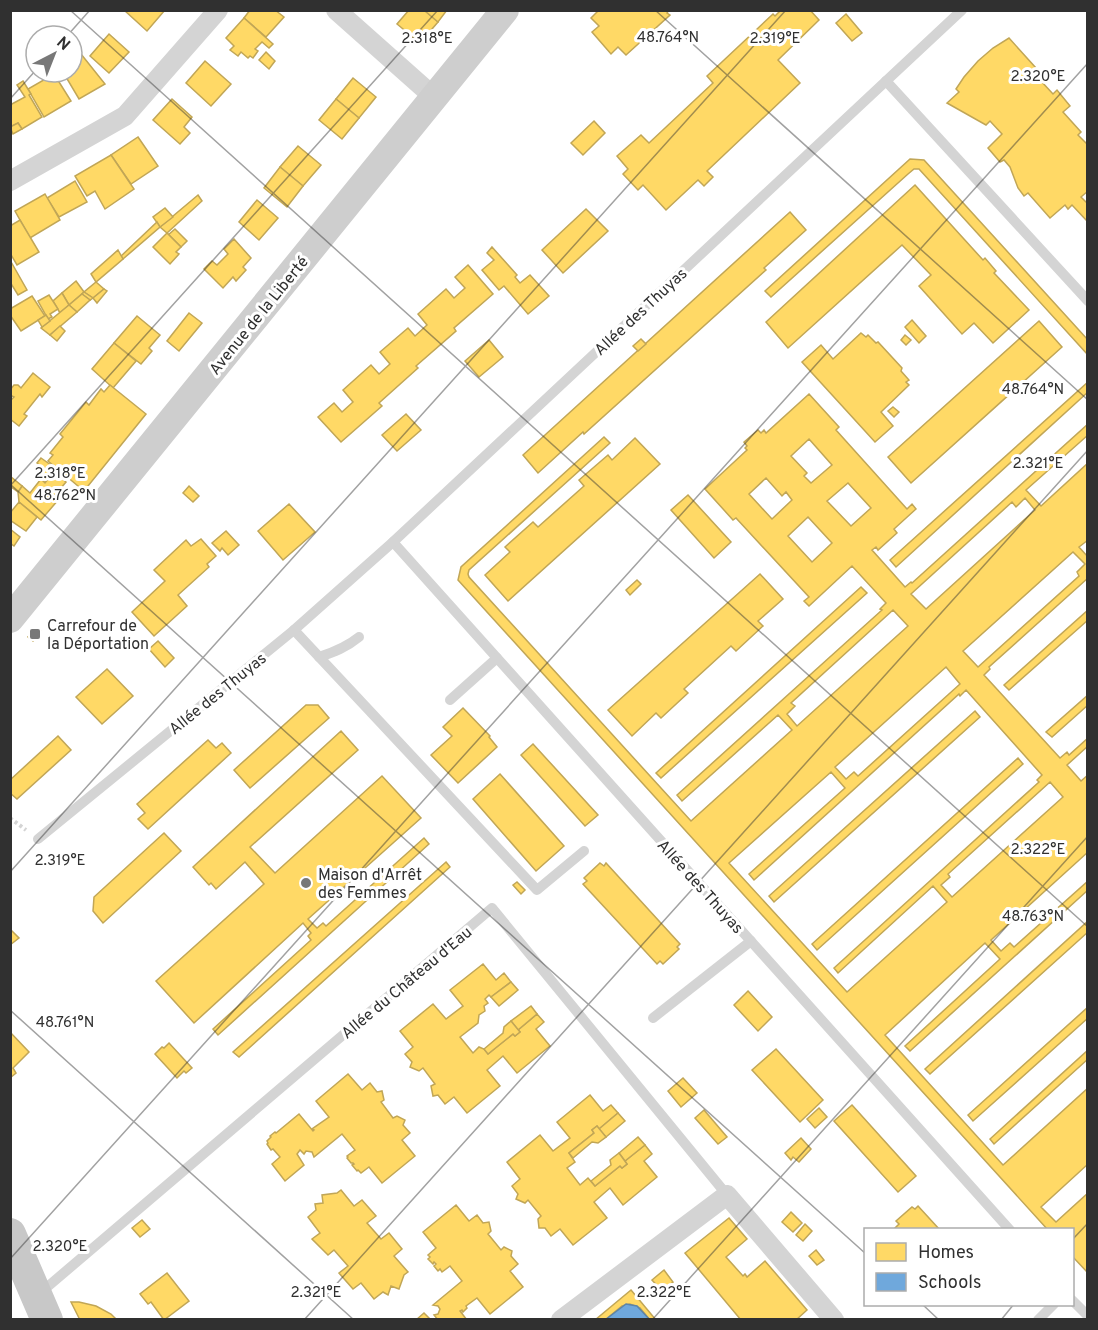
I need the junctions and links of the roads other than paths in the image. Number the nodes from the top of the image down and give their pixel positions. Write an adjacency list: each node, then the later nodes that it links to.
1 (218, 10): 7 (street)
2 (336, 10): 6 (street)
3 (505, 10): 6 (main road, Avenue de la Liberté)
4 (962, 10): 5 (lane, Allée des Thuyas)
5 (886, 81): 8 (lane); 9 (lane, Allée des Thuyas)
6 (435, 98): 10 (main road, Avenue de la Liberté)
7 (10, 181)
8 (1088, 301)
9 (393, 542): 11 (lane, Allée des Thuyas); 14 (lane, Allée des Thuyas)
10 (10, 619)
11 (294, 630): 13 (lane); 16 (lane, Allée des Thuyas)
12 (359, 637): 13 (lane)
13 (319, 657): 17 (lane)
14 (497, 658): 15 (lane); 18 (lane, Allée des Thuyas)
15 (450, 700)
16 (38, 839)
17 (584, 851)
18 (751, 941): 19 (lane); 21 (lane, Allée des Thuyas)
19 (652, 1018)
20 (727, 1195): 25 (lane, Allée du Château d'Eau); 27 (street); 28 (street)
21 (1008, 1228)
22 (10, 1234): 25 (main road)
23 (1074, 1302): 26 (lane)
24 (1053, 1306): 29 (lane)
25 (42, 1307)
26 (1088, 1316)
27 (561, 1320)
28 (834, 1320)
29 (1038, 1320)

